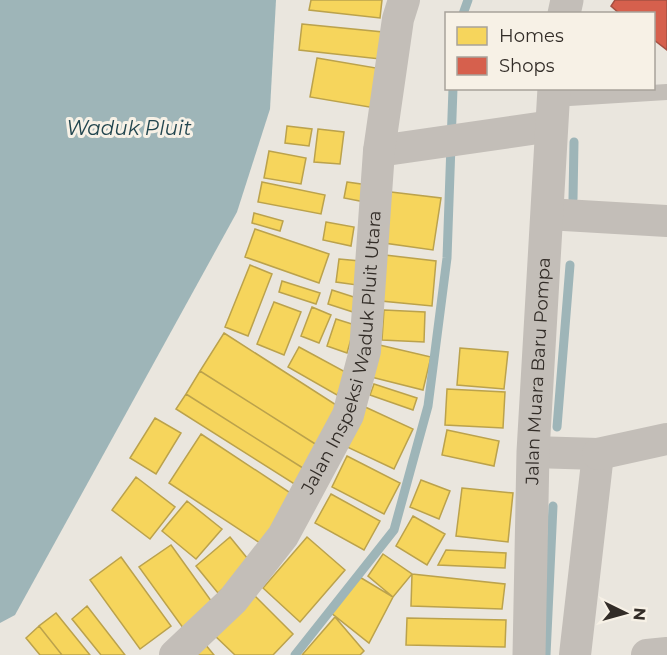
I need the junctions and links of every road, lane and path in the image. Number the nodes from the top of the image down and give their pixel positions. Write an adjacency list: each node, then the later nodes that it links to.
1 (404, 0): 4 (street, Jalan Inspeksi Waduk Pluit Utara)
2 (667, 92): 3 (lane)
3 (553, 104): 4 (street); 5 (street, Jalan Muara Baru Pompa)
4 (379, 151): 11 (street, Jalan Inspeksi Waduk Pluit Utara)
5 (547, 214): 6 (street); 8 (street, Jalan Muara Baru Pompa)
6 (667, 221)
7 (667, 439): 9 (street)
8 (543, 452): 9 (street); 12 (street, Jalan Muara Baru Pompa)
9 (598, 454): 13 (street)
10 (667, 653): 14 (street)
11 (175, 655)
12 (529, 655)
13 (575, 655)
14 (647, 655)

